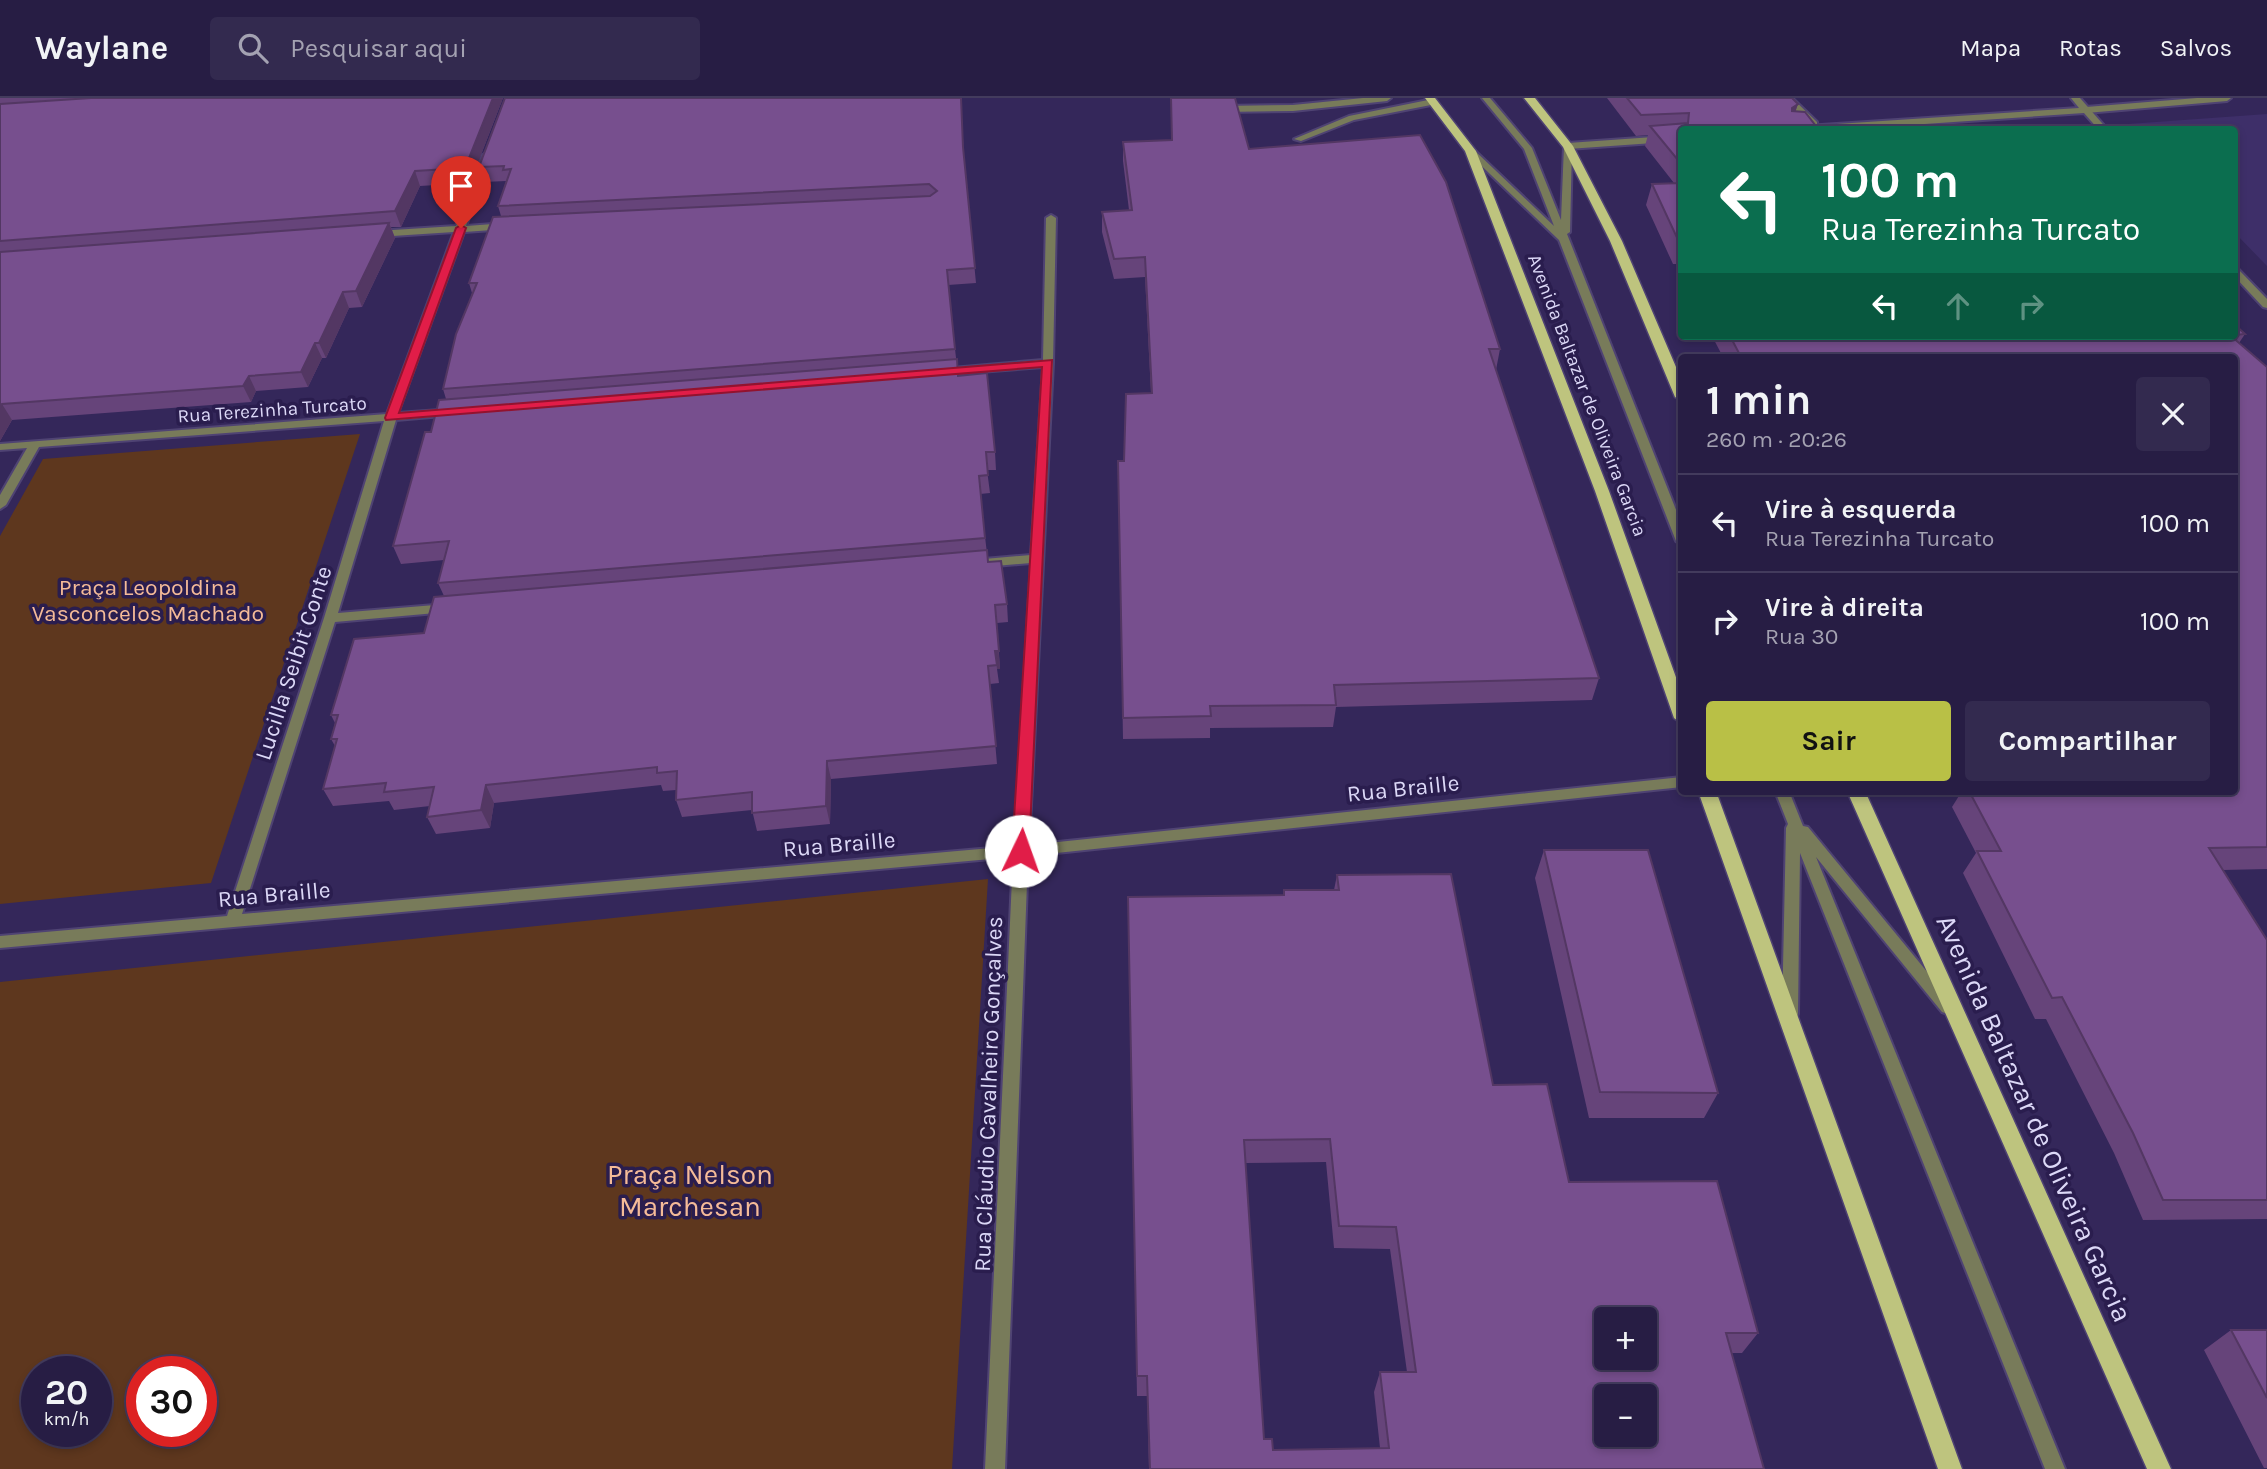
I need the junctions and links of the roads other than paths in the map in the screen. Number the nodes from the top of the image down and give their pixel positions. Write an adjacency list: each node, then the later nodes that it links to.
1 (1387, 98): 8 (street)
2 (1486, 98): 22 (street)
3 (1529, 98): 15 (main road)
4 (1787, 98): 10 (street)
5 (2075, 98): 9 (street)
6 (2227, 98): 9 (street)
7 (1432, 100): 14 (street); 17 (main road, Avenida Baltazar de Oliveira Garcia)
8 (1212, 109)
9 (2085, 110): 11 (street); 12 (street)
10 (1815, 126)
11 (1847, 126)
12 (2100, 126)
13 (1678, 138): 15 (street)
14 (1298, 139)
15 (1568, 146): 22 (street); 27 (main road)
16 (489, 150): 20 (street, Lucilla Seibit Conte)
17 (1470, 151): 22 (street); 38 (main road, Avenida Baltazar de Oliveira Garcia)
18 (1051, 218): 25 (street, Rua Cláudio Cavalheiro Gonçalves)
19 (516, 225): 20 (street)
20 (461, 228): 21 (street); 29 (street, Lucilla Seibit Conte)
21 (366, 235)
22 (1564, 241): 33 (street)
23 (2238, 274): 24 (street)
24 (2267, 305)
25 (1048, 363): 26 (street); 34 (street, Rua Cláudio Cavalheiro Gonçalves)
26 (925, 373)
27 (1678, 388)
28 (473, 411): 29 (street, Rua Terezinha Turcato)
29 (391, 418): 30 (street, Rua Terezinha Turcato); 37 (street, Lucilla Seibit Conte)
30 (35, 444): 31 (street, Rua Terezinha Turcato); 32 (street)
31 (0, 447)
32 (0, 505)
33 (1678, 531)
34 (1037, 558): 35 (street); 44 (street, Rua Cláudio Cavalheiro Gonçalves)
35 (967, 564)
36 (455, 608): 37 (street)
37 (330, 618): 45 (street, Lucilla Seibit Conte)
38 (1678, 707)
39 (1678, 782): 44 (street, Rua Braille)
40 (1708, 795): 48 (main road)
41 (1784, 795): 43 (street)
42 (1858, 795): 47 (main road, Avenida Baltazar de Oliveira Garcia)
43 (1793, 819): 47 (street); 48 (street); 51 (street)
44 (1021, 851): 45 (street, Rua Braille); 49 (street, Rua Cláudio Cavalheiro Gonçalves)
45 (233, 920): 46 (street, Rua Braille)
46 (0, 942)
47 (1958, 1019): 52 (main road, Avenida Baltazar de Oliveira Garcia)
48 (1790, 1021): 50 (main road)
49 (995, 1469)
50 (1950, 1469)
51 (2055, 1469)
52 (2159, 1469)

